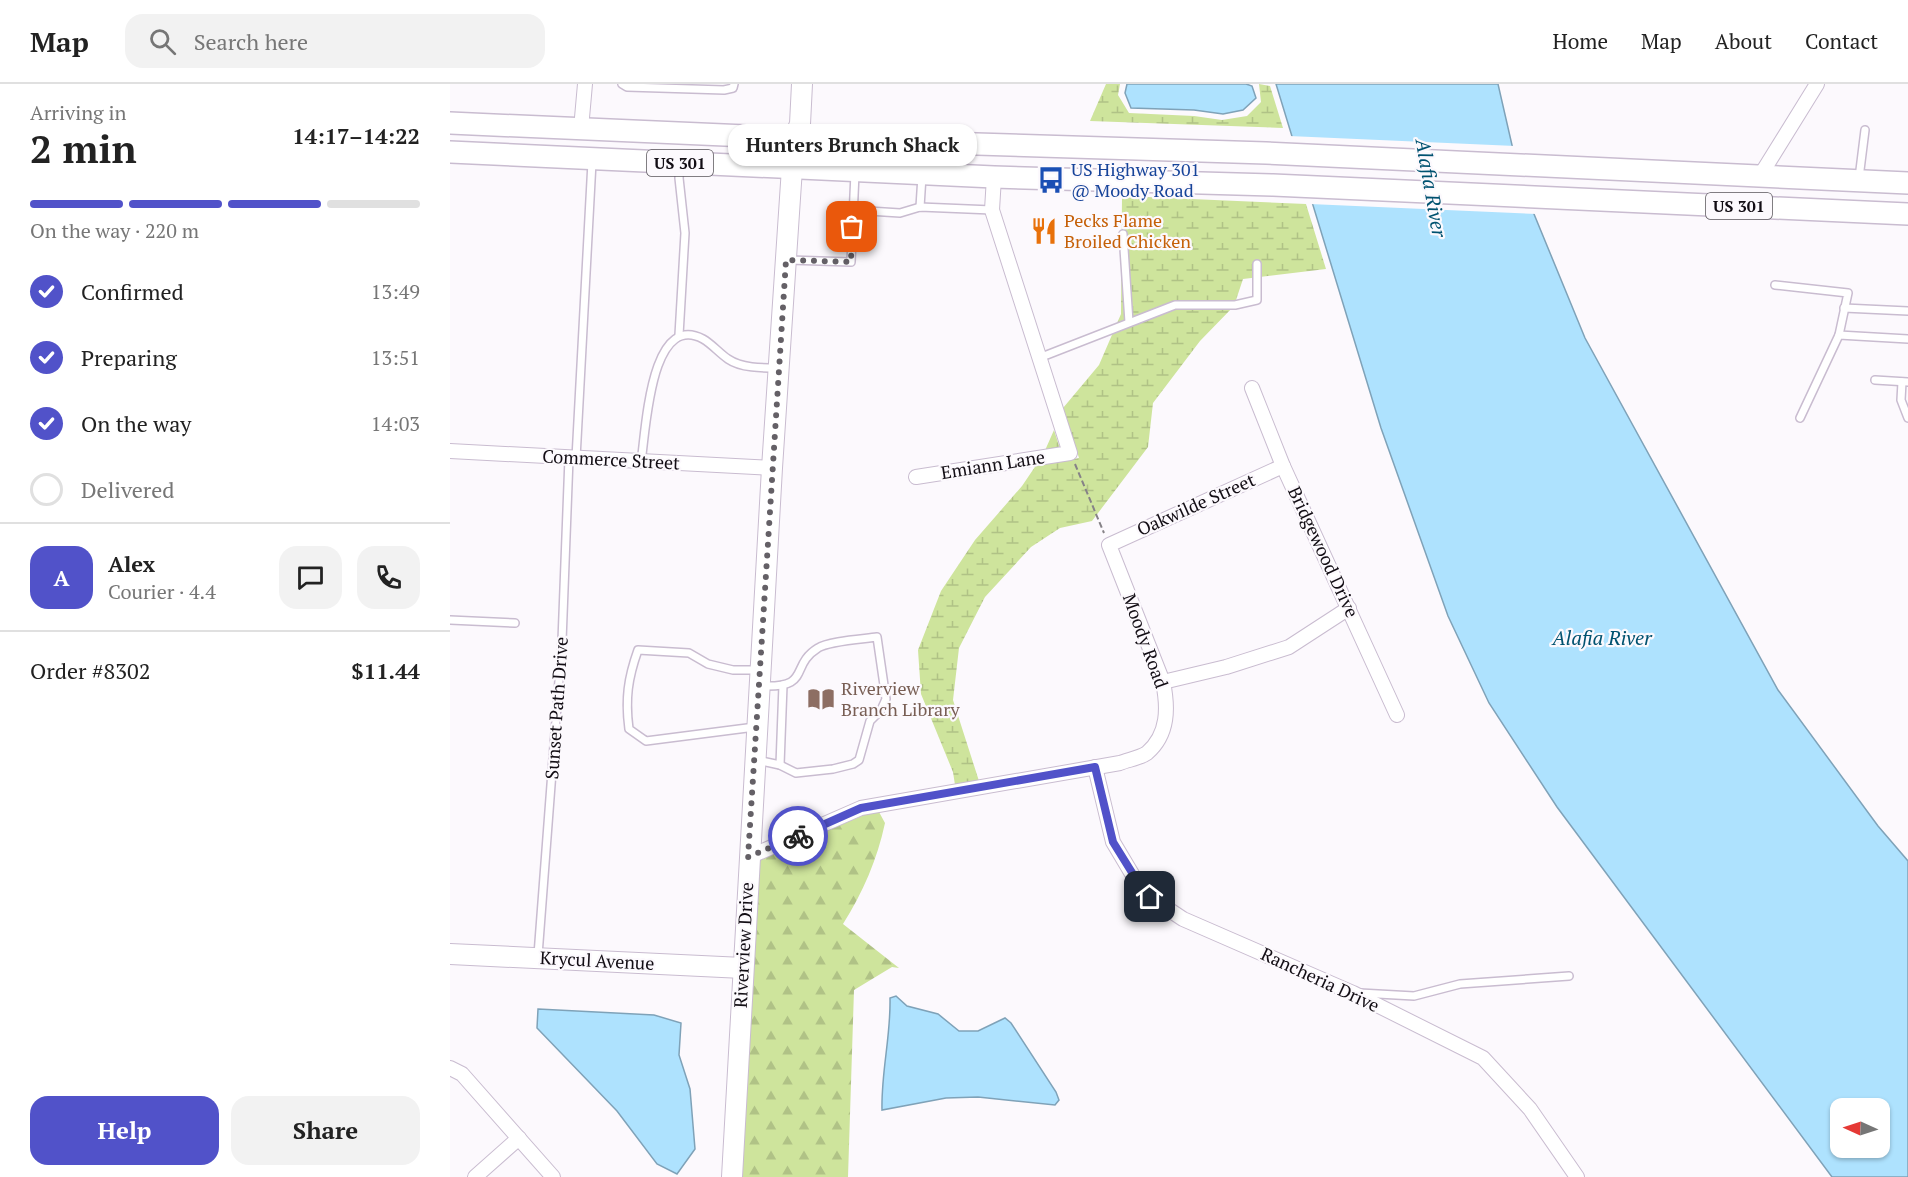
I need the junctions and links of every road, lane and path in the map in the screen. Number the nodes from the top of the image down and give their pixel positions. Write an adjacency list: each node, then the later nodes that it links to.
1 (585, 84): 9 (street)
2 (622, 84): 3 (lane)
3 (734, 84)
4 (791, 84): 12 (street, Riverview Drive)
5 (802, 84): 12 (street, Riverview Drive)
6 (1817, 84): 20 (street)
7 (450, 123): 8 (main road, US 301)
8 (558, 128): 9 (main road, US 301); 11 (main road)
9 (581, 129): 12 (main road, US 301)
10 (1865, 130): 22 (lane)
11 (450, 137)
12 (794, 138): 13 (main road, US 301); 17 (street, Riverview Drive)
13 (1123, 149): 20 (main road, US 301); 21 (main road)
14 (450, 152): 15 (main road, US 301)
15 (592, 159): 16 (main road, US 301); 46 (lane, Sunset Path Drive)
16 (680, 163): 17 (main road, US 301); 35 (lane)
17 (792, 168): 18 (main road, US 301); 29 (street, Riverview Drive)
18 (855, 171): 19 (main road, US 301); 25 (lane)
19 (922, 174): 21 (main road, US 301); 24 (lane)
20 (1760, 176): 22 (main road, US 301)
21 (994, 177): 26 (street); 27 (main road, US 301)
22 (1859, 181): 23 (main road, US 301)
23 (1908, 183)
24 (920, 207): 25 (lane); 26 (lane)
25 (853, 210): 29 (lane)
26 (992, 210): 38 (street)
27 (1908, 214)
28 (1123, 234): 34 (lane)
29 (786, 260): 39 (street, Riverview Drive)
30 (1257, 264): 34 (lane)
31 (1776, 285): 32 (lane)
32 (1844, 308): 33 (lane); 36 (lane)
33 (1908, 311)
34 (1129, 322): 38 (lane)
35 (679, 335): 39 (lane); 47 (lane)
36 (1839, 335): 37 (lane); 43 (lane)
37 (1908, 339)
38 (1039, 358): 51 (street, Emiann Lane)
39 (778, 368): 50 (street, Riverview Drive)
40 (1875, 380): 41 (lane)
41 (1905, 382): 44 (lane)
42 (1252, 388): 48 (street, Bridgewood Drive)
43 (1800, 418)
44 (1908, 418)
45 (450, 451): 46 (street, Commerce Street)
46 (572, 458): 47 (street, Commerce Street); 67 (lane, Sunset Path Drive)
47 (642, 462): 50 (street, Commerce Street)
48 (1283, 466): 53 (street, Oakwilde Street); 54 (street, Bridgewood Drive)
49 (1076, 467): 52 (path)
50 (772, 468): 57 (street, Riverview Drive)
51 (916, 477)
52 (1101, 526)
53 (1109, 545): 58 (street, Moody Road)
54 (1349, 608): 58 (street); 60 (street, Bridgewood Drive)
55 (450, 620): 56 (lane)
56 (515, 623)
57 (760, 678): 59 (lane); 61 (street, Riverview Drive); 61 (lane)
58 (1163, 682): 64 (street, Moody Road)
59 (783, 685): 63 (lane); 63 (lane)
60 (1398, 715)
61 (757, 726): 62 (street, Riverview Drive)
62 (755, 760): 63 (lane); 65 (street, Riverview Drive)
63 (780, 765)
64 (1095, 767): 65 (street, Moody Road); 70 (street, Rancheria Drive)
65 (748, 857): 68 (street, Riverview Drive)
66 (450, 954): 67 (street, Krycul Avenue)
67 (538, 958): 68 (street, Krycul Avenue)
68 (743, 968): 75 (street, Riverview Drive)
69 (1569, 976): 70 (lane)
70 (1353, 993): 76 (street, Rancheria Drive)
71 (450, 1068): 72 (street)
72 (519, 1138): 73 (street); 74 (street)
73 (476, 1177)
74 (554, 1177)
75 (732, 1177)
76 (1577, 1177)

